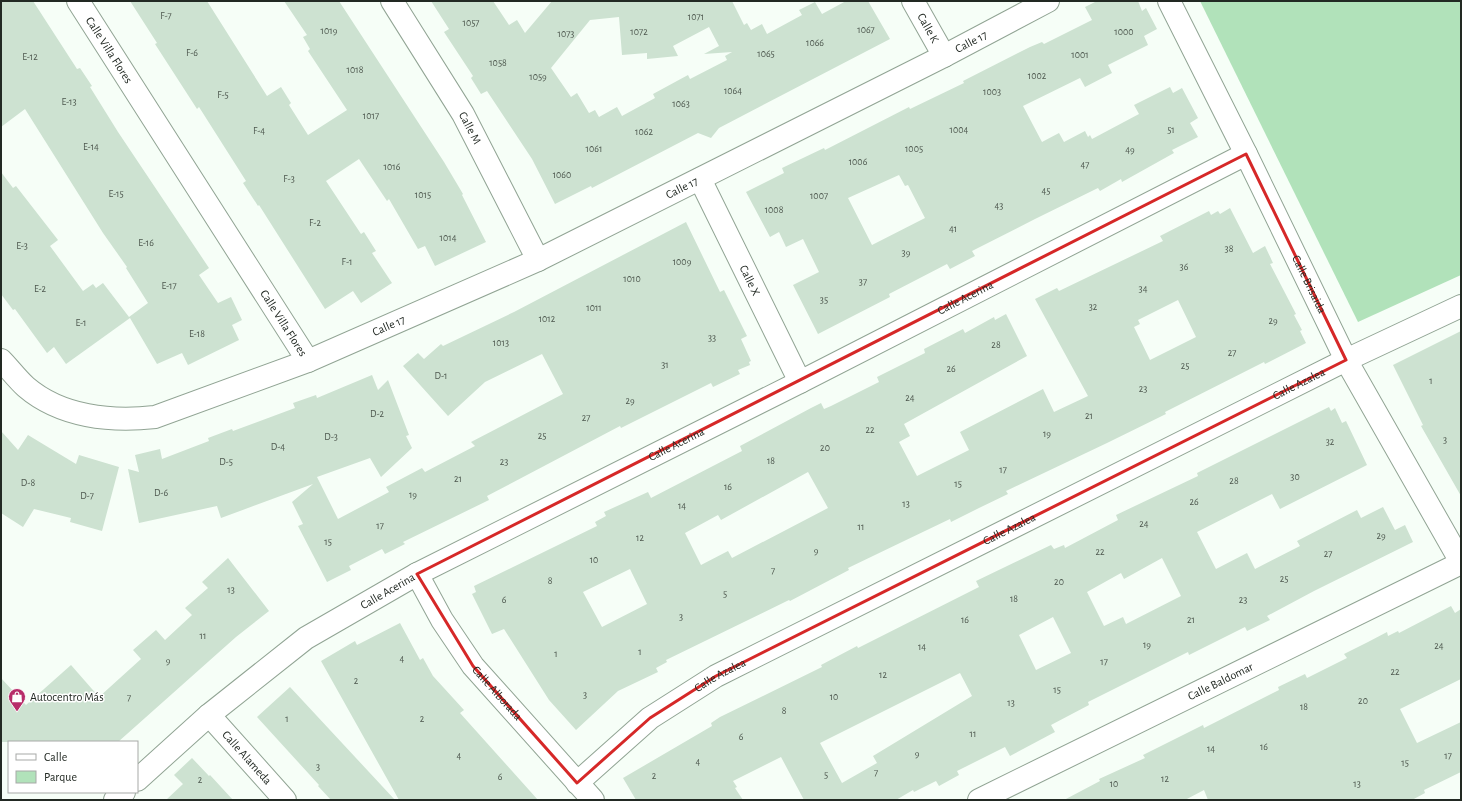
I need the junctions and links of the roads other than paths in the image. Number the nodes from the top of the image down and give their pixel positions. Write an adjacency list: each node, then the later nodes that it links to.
1 (78, 1): 13 (street, Calle Villa Flores)
2 (392, 1): 9 (street, Calle M)
3 (913, 1): 6 (street, Calle K)
4 (1048, 1): 6 (street, Calle 17)
5 (1169, 1): 7 (street, Calle Brisaida)
6 (944, 56): 8 (street, Calle 17)
7 (1246, 154): 12 (street, Calle Brisaida); 14 (street, Calle Acerina)
8 (700, 179): 9 (street, Calle 17); 14 (street, Calle X)
9 (538, 260): 13 (street, Calle 17)
10 (1461, 306): 12 (street, Calle Azalea)
11 (1, 360): 13 (street, Calle Villa Flores)
12 (1346, 360): 15 (street, Calle Brisaida); 19 (street, Calle Azalea)
13 (308, 361)
14 (800, 382): 16 (street, Calle Acerina)
15 (1461, 562): 24 (street, Calle Baldomar)
16 (417, 574): 17 (street, Calle Acerina); 19 (street, Calle Alborada)
17 (208, 715): 18 (street, Calle Acerina); 22 (street, Calle Alameda)
18 (138, 779)
19 (577, 783): 23 (street, Calle Alborada)
20 (123, 793): 21 (street)
21 (115, 800)
22 (285, 800)
23 (592, 800)
24 (980, 800)

